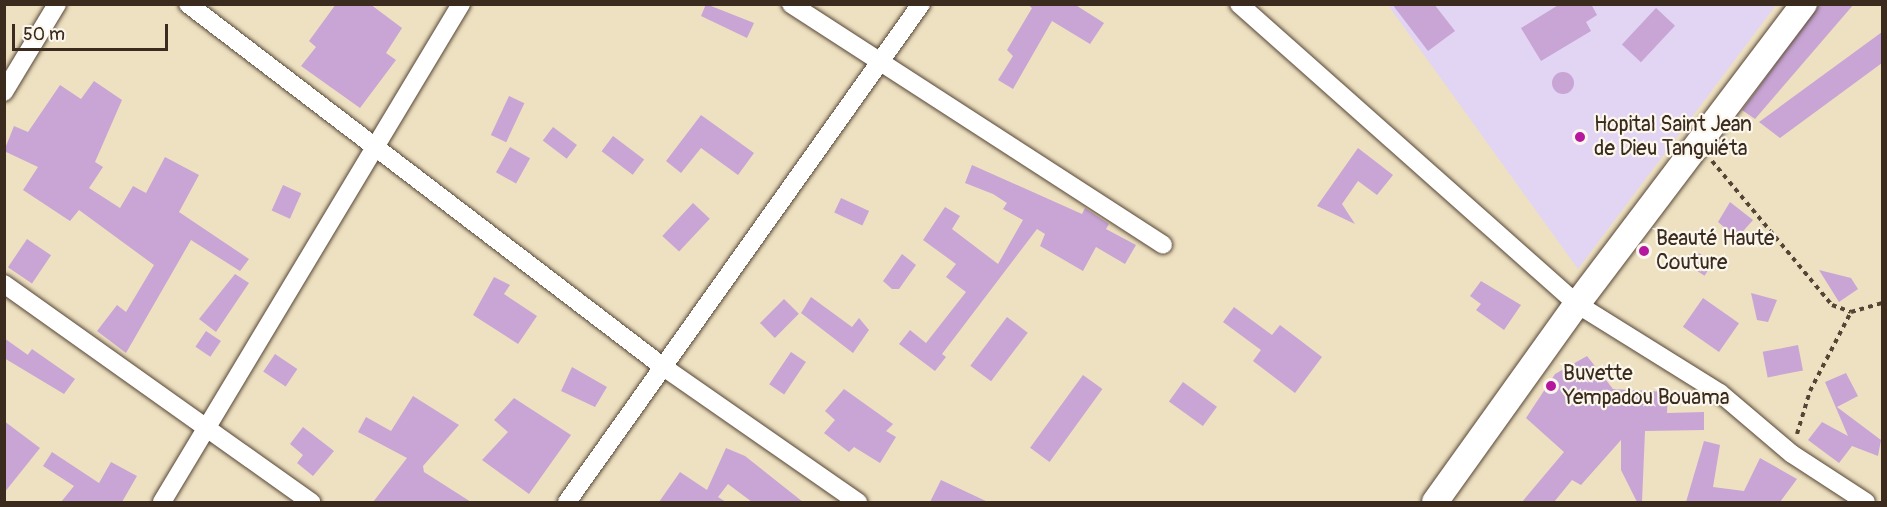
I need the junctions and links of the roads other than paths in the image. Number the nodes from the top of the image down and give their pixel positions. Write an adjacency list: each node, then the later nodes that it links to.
1 (57, 4): 9 (street)
2 (188, 4): 10 (street)
3 (461, 4): 10 (street)
4 (791, 4): 8 (street)
5 (921, 4): 8 (street)
6 (1239, 4): 13 (street)
7 (1804, 4): 13 (main road)
8 (880, 63): 11 (street); 14 (street)
9 (4, 92)
10 (372, 144): 14 (street); 15 (street)
11 (1163, 245)
12 (4, 284): 15 (street)
13 (1577, 304): 20 (main road); 21 (street)
14 (662, 366): 18 (street); 19 (street)
15 (206, 423): 16 (street); 17 (street)
16 (162, 502)
17 (311, 502)
18 (567, 502)
19 (858, 502)
20 (1435, 502)
21 (1866, 502)

